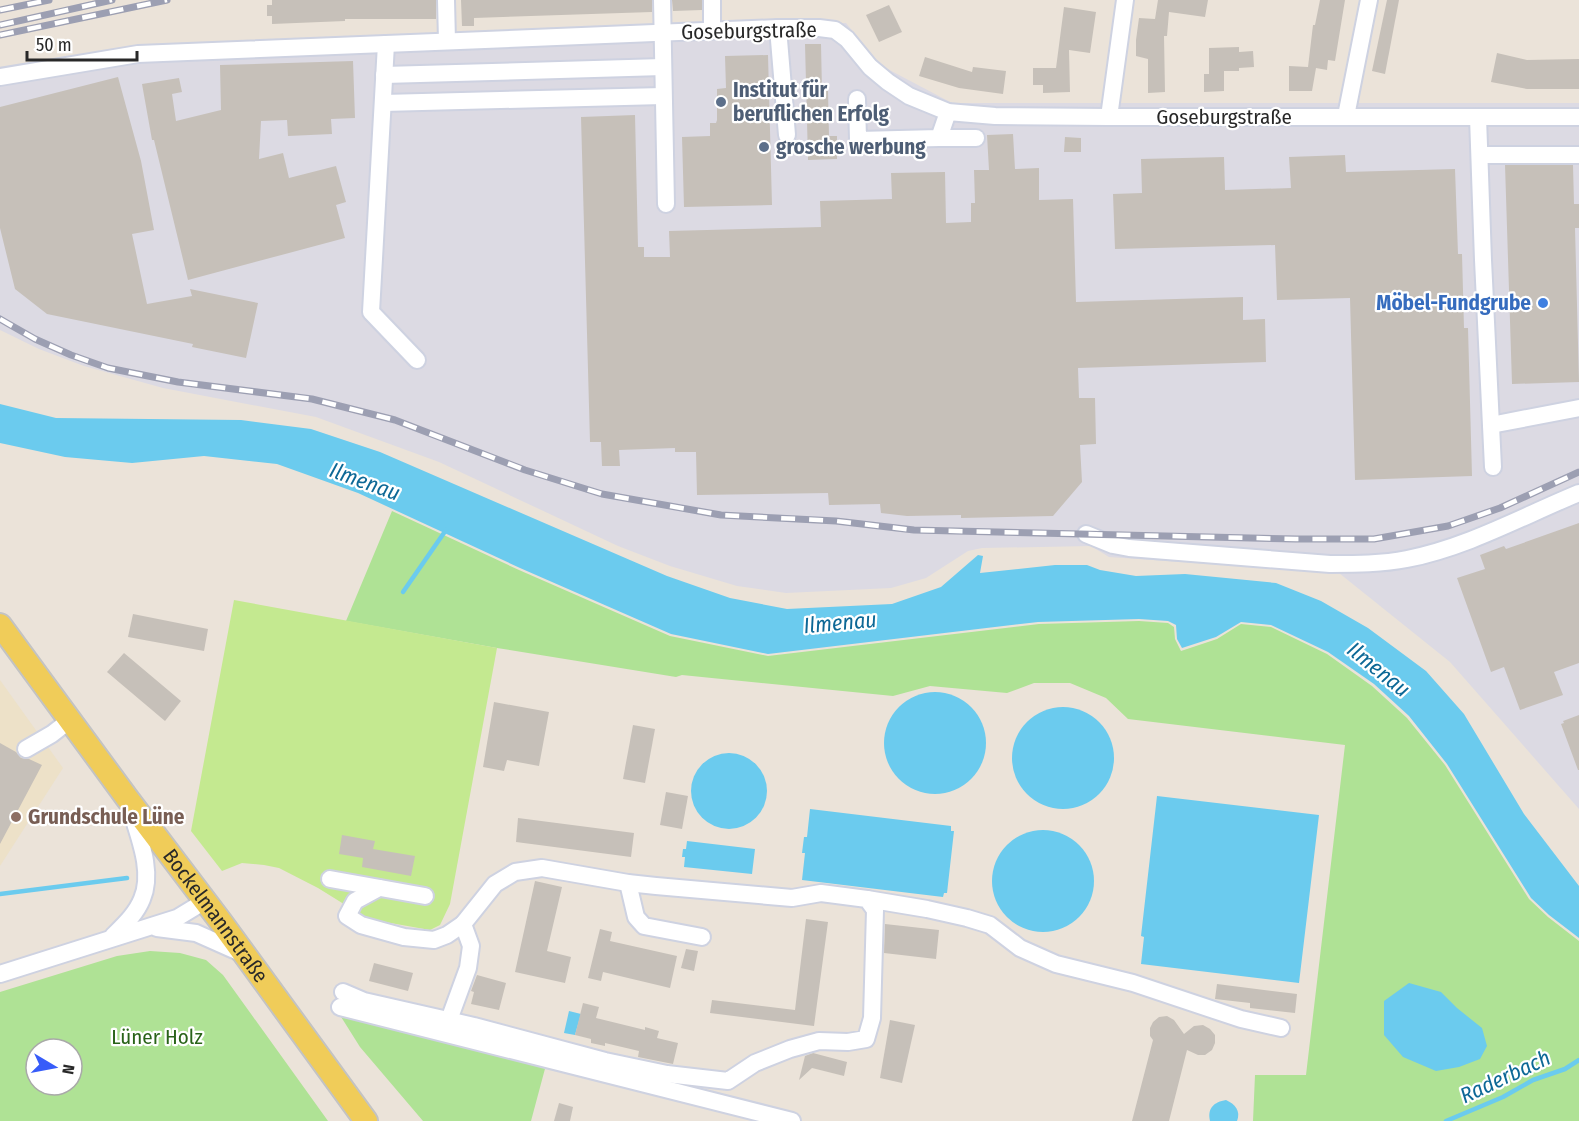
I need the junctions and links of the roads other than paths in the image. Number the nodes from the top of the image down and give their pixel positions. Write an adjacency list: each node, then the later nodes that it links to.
1 (446, 0): 9 (street)
2 (662, 0): 8 (street)
3 (712, 0): 7 (street)
4 (1125, 0): 19 (street)
5 (1369, 0): 18 (street)
6 (778, 28): 7 (street, Goseburgstraße); 17 (street, Goseburgstraße); 22 (street)
7 (712, 30): 8 (street, Goseburgstraße)
8 (663, 32): 9 (street, Goseburgstraße); 11 (street)
9 (447, 41): 10 (street, Goseburgstraße)
10 (386, 44): 12 (street); 13 (street, Goseburgstraße)
11 (663, 67): 12 (street); 14 (street)
12 (384, 75): 16 (street)
13 (0, 77)
14 (663, 96): 16 (street); 27 (street)
15 (857, 99): 23 (street)
16 (383, 103): 28 (street)
17 (948, 112): 19 (street, Goseburgstraße); 23 (street)
18 (1346, 116): 19 (street, Goseburgstraße); 20 (street, Goseburgstraße)
19 (1109, 117)
20 (1479, 117): 21 (street, Goseburgstraße); 25 (street)
21 (1579, 117)
22 (787, 135)
23 (939, 138): 24 (street)
24 (976, 138)
25 (1480, 155): 26 (street); 30 (street)
26 (1579, 155)
27 (666, 204)
28 (417, 360)
29 (1579, 408): 30 (street)
30 (1491, 425): 31 (street)
31 (1493, 467)
32 (1579, 493): 33 (street)
33 (1086, 534)
34 (0, 625): 35 (main road, Bockelmannstraße)
35 (70, 720): 36 (street); 37 (main road, Bockelmannstraße)
36 (26, 749)
37 (127, 798): 43 (main road, Bockelmannstraße); 47 (street)
38 (330, 879): 40 (street)
39 (628, 884): 42 (street); 44 (street); 46 (street)
40 (379, 888): 41 (street); 44 (street)
41 (425, 896)
42 (867, 899): 50 (street); 51 (street)
43 (205, 901): 45 (street); 48 (main road, Bockelmannstraße)
44 (463, 924): 50 (street)
45 (147, 928): 47 (street); 48 (street)
46 (702, 937)
47 (110, 939): 49 (street)
48 (245, 955): 52 (main road, Bockelmannstraße)
49 (0, 974)
50 (449, 1020): 53 (street)
51 (1281, 1028)
52 (366, 1121)
53 (792, 1121)

